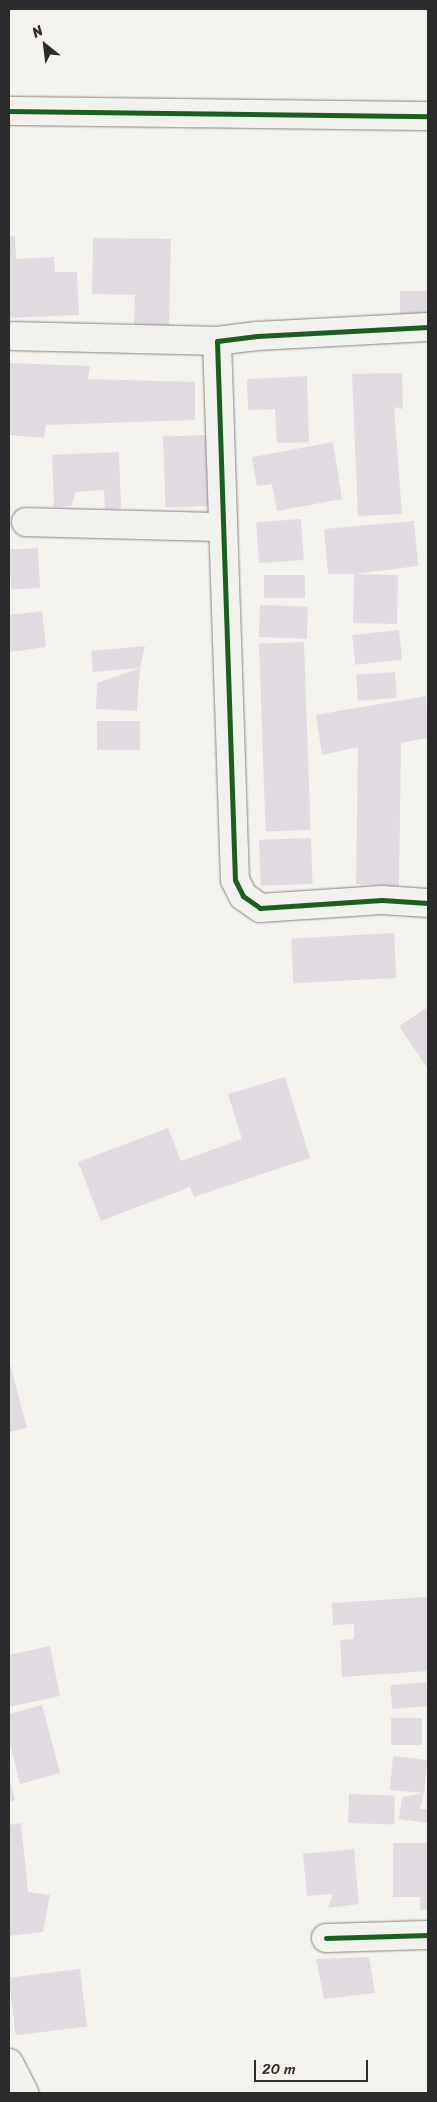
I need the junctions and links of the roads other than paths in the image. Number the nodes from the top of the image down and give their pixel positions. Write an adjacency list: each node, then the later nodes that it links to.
1 (9, 111): 2 (street)
2 (428, 116)
3 (428, 327): 5 (street)
4 (14, 336): 5 (street)
5 (216, 341): 7 (street)
6 (26, 522): 7 (street)
7 (223, 527): 8 (street)
8 (428, 903)
9 (428, 1935): 10 (street)
10 (326, 1938)
11 (9, 2063): 12 (street)
12 (24, 2093)

